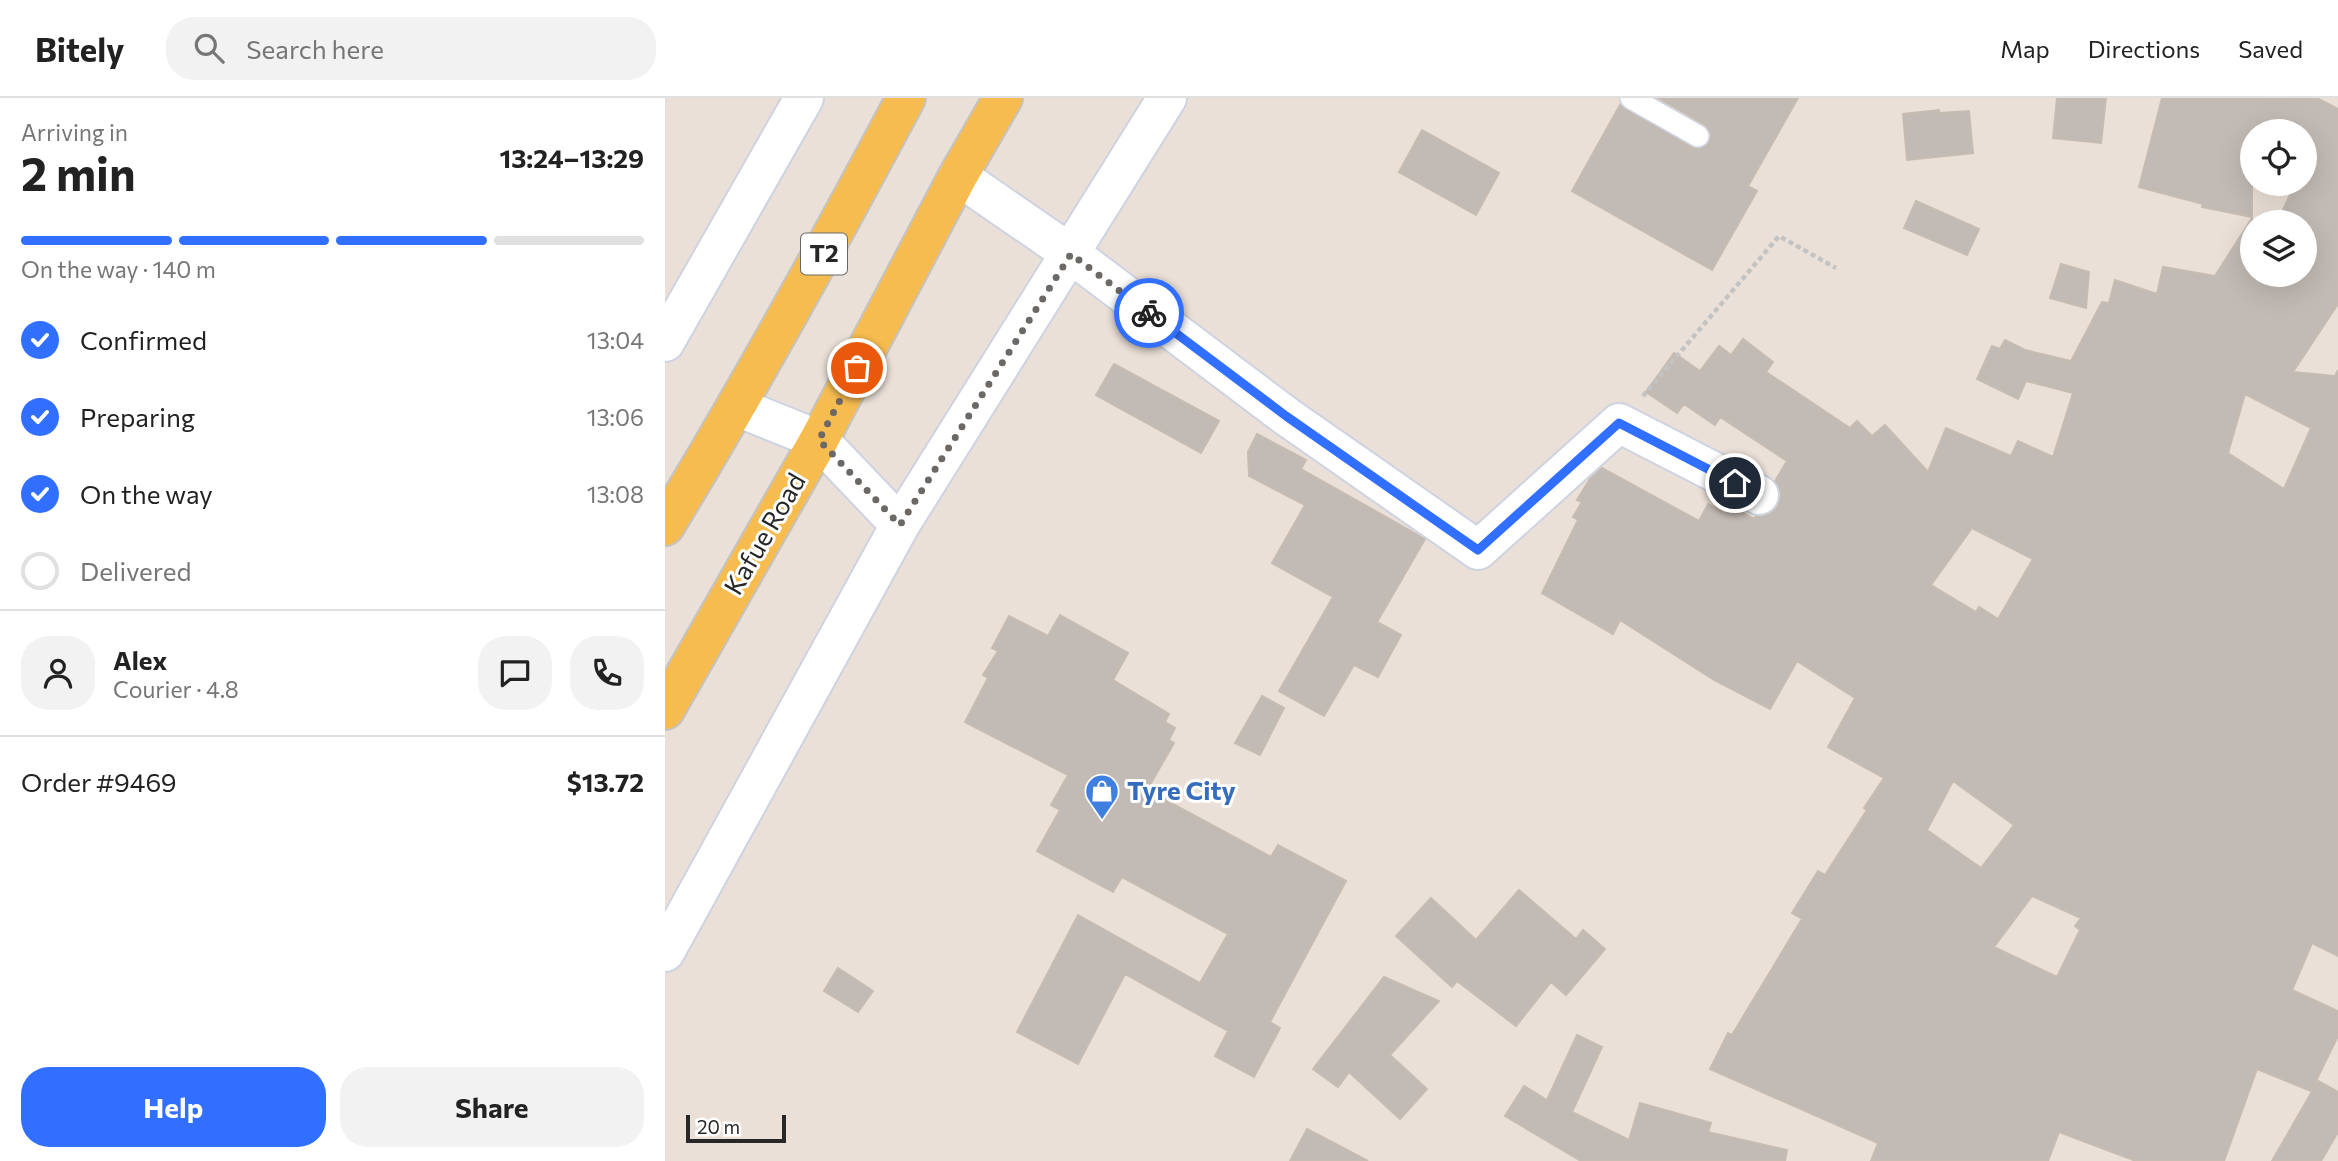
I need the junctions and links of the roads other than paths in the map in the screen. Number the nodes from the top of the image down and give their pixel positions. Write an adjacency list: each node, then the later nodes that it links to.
1 (804, 98): 9 (street)
2 (906, 98): 10 (main road, T2)
3 (1003, 98): 7 (main road, Kafue Road)
4 (1167, 98): 8 (street)
5 (1631, 98): 6 (lane)
6 (1698, 136)
7 (958, 176): 8 (street); 11 (main road, Kafue Road)
8 (1071, 254): 12 (street); 13 (street)
9 (665, 342)
10 (737, 407): 11 (street); 14 (main road, T2)
11 (819, 440): 13 (street); 15 (main road, Kafue Road)
12 (1759, 495)
13 (900, 525): 16 (street)
14 (665, 526)
15 (665, 710)
16 (665, 952)

